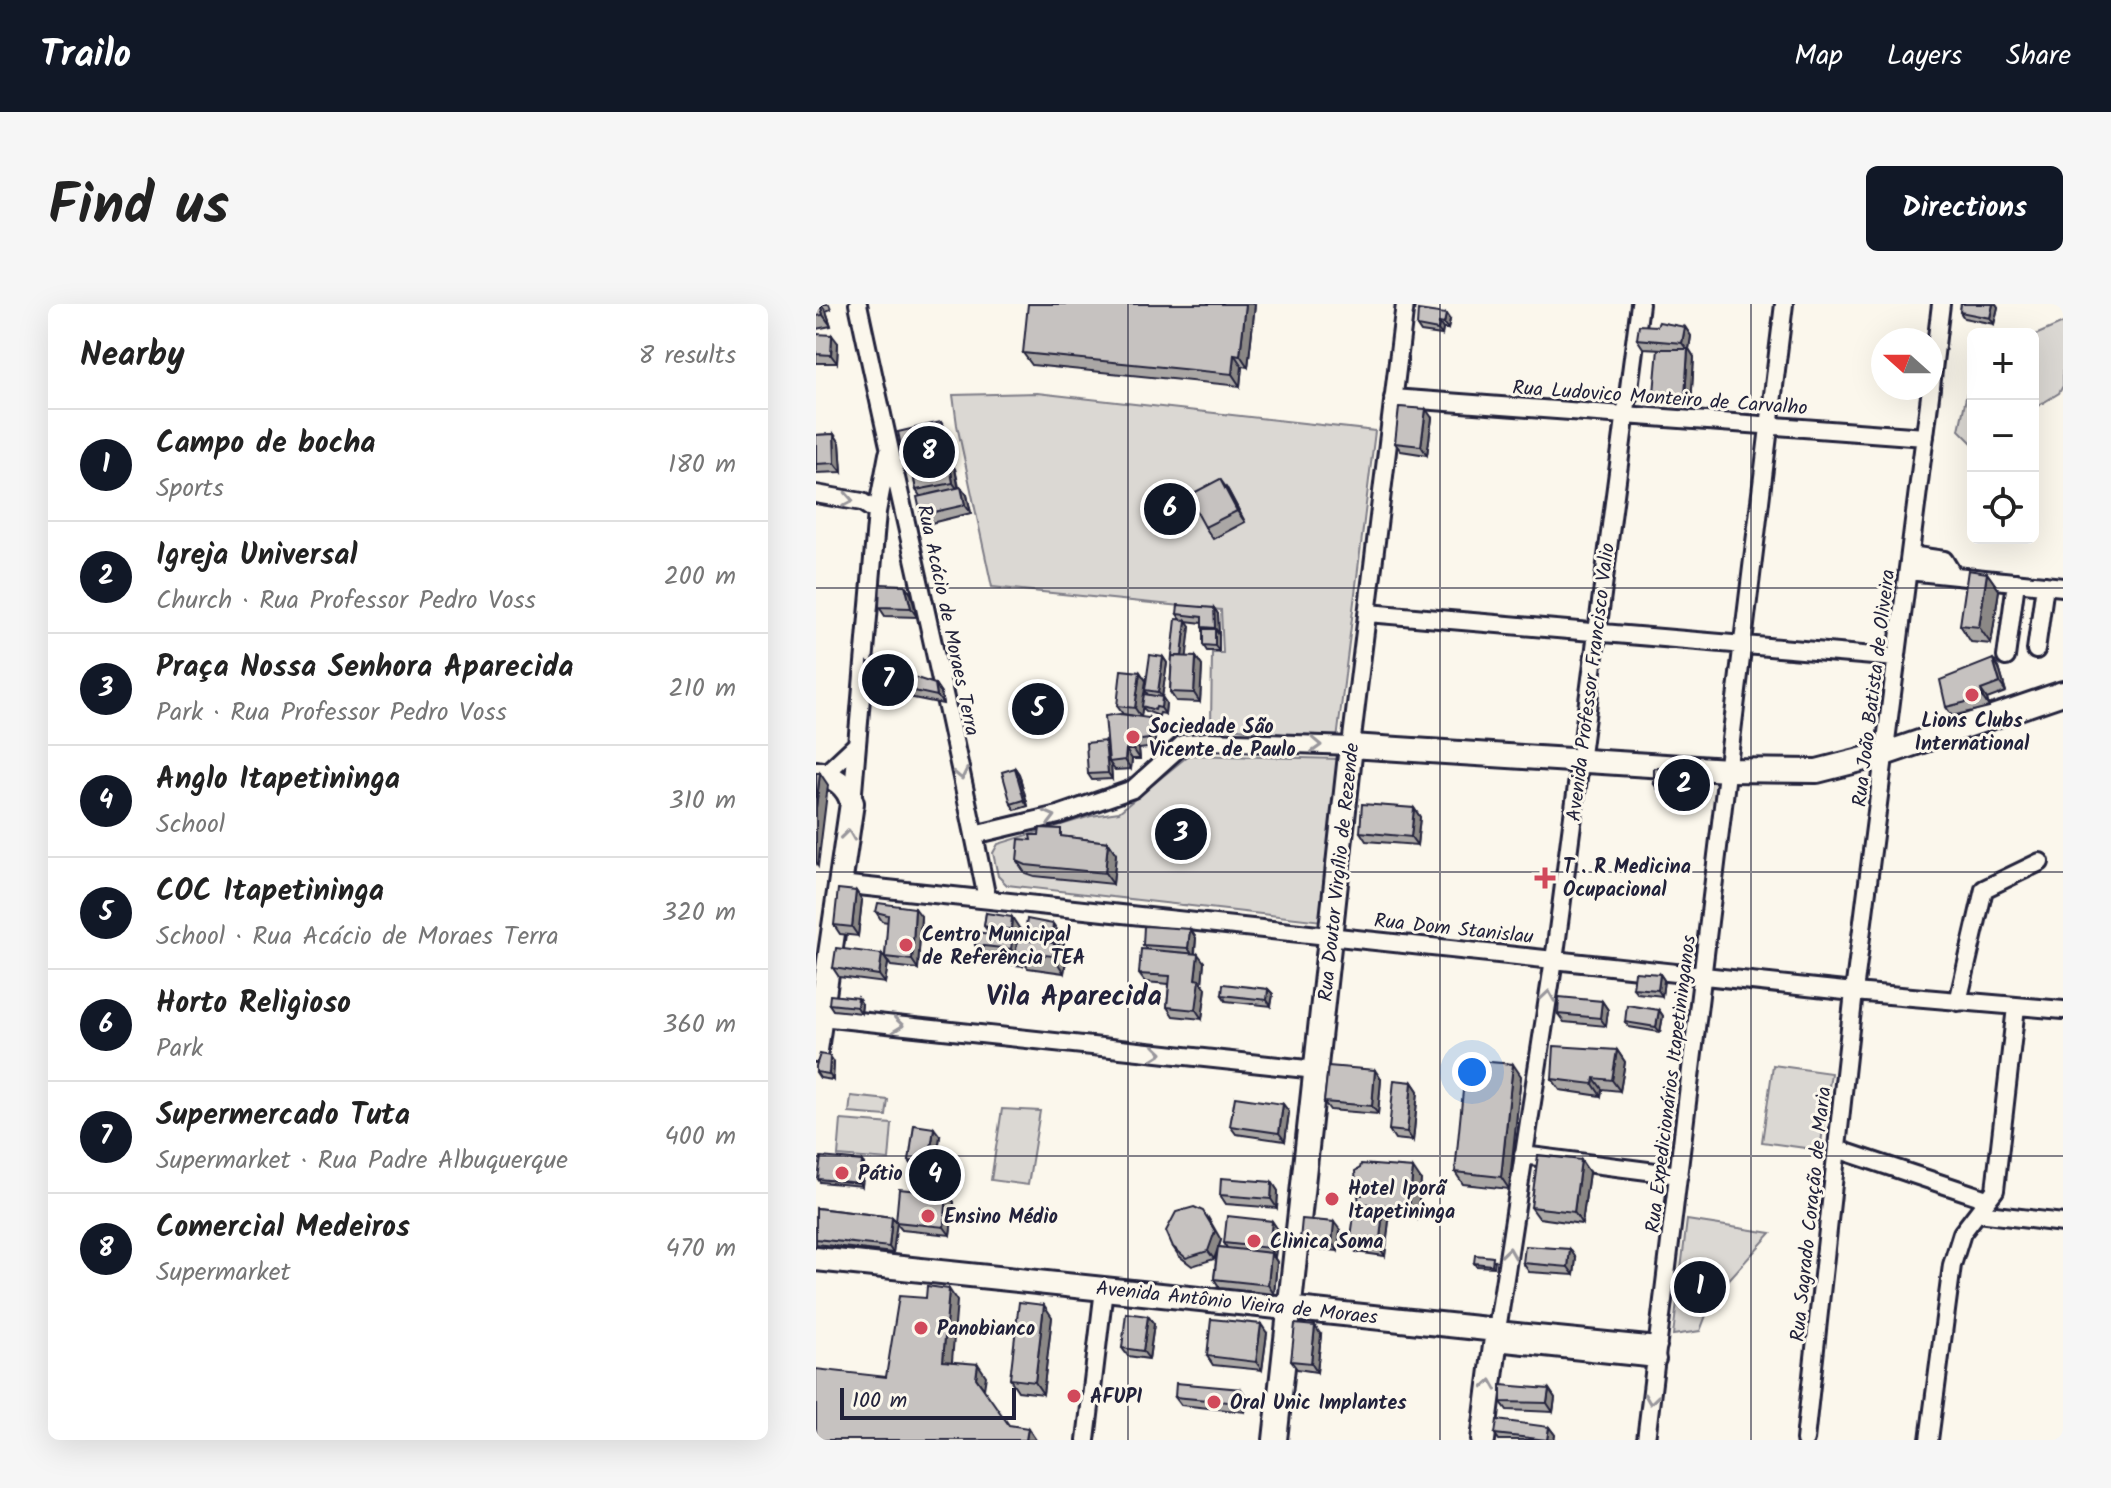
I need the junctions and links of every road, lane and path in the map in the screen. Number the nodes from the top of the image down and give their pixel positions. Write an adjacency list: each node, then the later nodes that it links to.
1 (858, 304): 12 (street, Rua Acácio de Moraes Terra)
2 (1405, 304): 7 (street, Rua Doutor Virgílio de Rezende)
3 (1640, 304): 9 (street, Avenida Professor Francisco Valio)
4 (1784, 304): 10 (street, Rua Expedicionários Itapetininganos)
5 (1941, 304): 6 (street, Rua João Batista de Oliveira)
6 (1938, 328)
7 (1393, 398): 9 (street, Rua Ludovico Monteiro de Carvalho); 20 (street, Rua Doutor Virgílio de Rezende)
8 (1930, 400): 11 (street, Rua João Batista de Oliveira)
9 (1624, 415): 10 (street, Rua Ludovico Monteiro de Carvalho); 21 (street, Avenida Professor Francisco Valio)
10 (1770, 425): 11 (street, Rua Ludovico Monteiro de Carvalho); 22 (street, Rua Expedicionários Itapetininganos)
11 (1925, 437): 16 (street, Rua João Batista de Oliveira)
12 (889, 448): 14 (street, Rua Acácio de Moraes Terra); 15 (street)
13 (816, 494): 15 (street, one-way to 15)
14 (904, 506): 15 (street); 34 (street, Rua Acácio de Moraes Terra, one-way to 34)
15 (877, 512): 27 (street)
16 (1909, 563): 17 (street); 25 (street, Rua João Batista de Oliveira)
17 (2016, 582): 18 (street); 24 (street)
18 (2045, 585): 19 (street); 23 (street)
19 (2063, 587)
20 (1368, 613): 21 (street); 28 (street, Rua Doutor Virgílio de Rezende)
21 (1597, 633): 22 (street); 30 (street, Avenida Professor Francisco Valio)
22 (1743, 645): 25 (street); 31 (street, Rua Expedicionários Itapetininganos)
23 (2036, 650)
24 (2006, 657)
25 (1897, 658): 29 (street, Rua João Batista de Oliveira)
26 (2063, 693): 29 (main road)
27 (857, 744): 32 (street); 33 (street)
28 (1351, 746): 30 (main road); 34 (street, one-way to 28); 38 (main road, Rua Doutor Virgílio de Rezende)
29 (1884, 754): 31 (main road); 41 (street, Rua João Batista de Oliveira)
30 (1581, 761): 31 (main road); 39 (street, Avenida Professor Francisco Valio)
31 (1728, 770): 40 (street, Rua Expedicionários Itapetininganos)
32 (821, 774): 33 (main road)
33 (852, 803): 36 (main road, one-way to 33)
34 (974, 835): 37 (street, Rua Acácio de Moraes Terra)
35 (2040, 862): 42 (street)
36 (840, 884): 37 (street, Rua Dom Stanislau); 45 (main road)
37 (987, 899): 38 (street, Rua Dom Stanislau)
38 (1331, 936): 39 (street, Rua Dom Stanislau); 47 (main road, Rua Doutor Virgílio de Rezende)
39 (1554, 958): 40 (street, Rua Dom Stanislau); 49 (street, Avenida Professor Francisco Valio, one-way to 39)
40 (1703, 975): 41 (street, Rua Dom Stanislau); 50 (street, Rua Expedicionários Itapetininganos)
41 (1854, 992): 42 (street, Rua Dom Stanislau); 48 (street, Rua Sagrado Coração de Maria)
42 (1958, 1002): 43 (street, Rua Dom Stanislau)
43 (2016, 1007): 44 (street, Rua Dom Stanislau); 51 (street)
44 (2063, 1010)
45 (821, 1017): 46 (main road); 47 (street, one-way to 47)
46 (816, 1050)
47 (1316, 1070): 57 (main road, Rua Doutor Virgílio de Rezende)
48 (1837, 1149): 51 (street); 64 (street, Rua Sagrado Coração de Maria)
49 (1523, 1155): 50 (street); 58 (street, Avenida Professor Francisco Valio, one-way to 49)
50 (1679, 1175): 59 (street, Rua Expedicionários Itapetininganos)
51 (1982, 1206): 52 (street); 65 (street)
52 (2063, 1223)
53 (816, 1259): 55 (main road, Avenida Antônio Vieira de Moraes)
54 (816, 1275): 55 (main road, Avenida Antônio Vieira de Moraes)
55 (947, 1279): 56 (main road, Avenida Antônio Vieira de Moraes)
56 (1094, 1293): 57 (main road, Avenida Antônio Vieira de Moraes); 60 (street)
57 (1288, 1314): 58 (main road, Avenida Antônio Vieira de Moraes); 61 (main road, Rua Doutor Virgílio de Rezende)
58 (1497, 1336): 59 (street, Avenida Antônio Vieira de Moraes); 62 (main road, Avenida Professor Francisco Valio, one-way to 58)
59 (1657, 1352): 63 (street, Rua Expedicionários Itapetininganos, one-way to 63)
60 (1086, 1440)
61 (1275, 1440)
62 (1483, 1440)
63 (1646, 1440)
64 (1805, 1440)
65 (1929, 1440)

